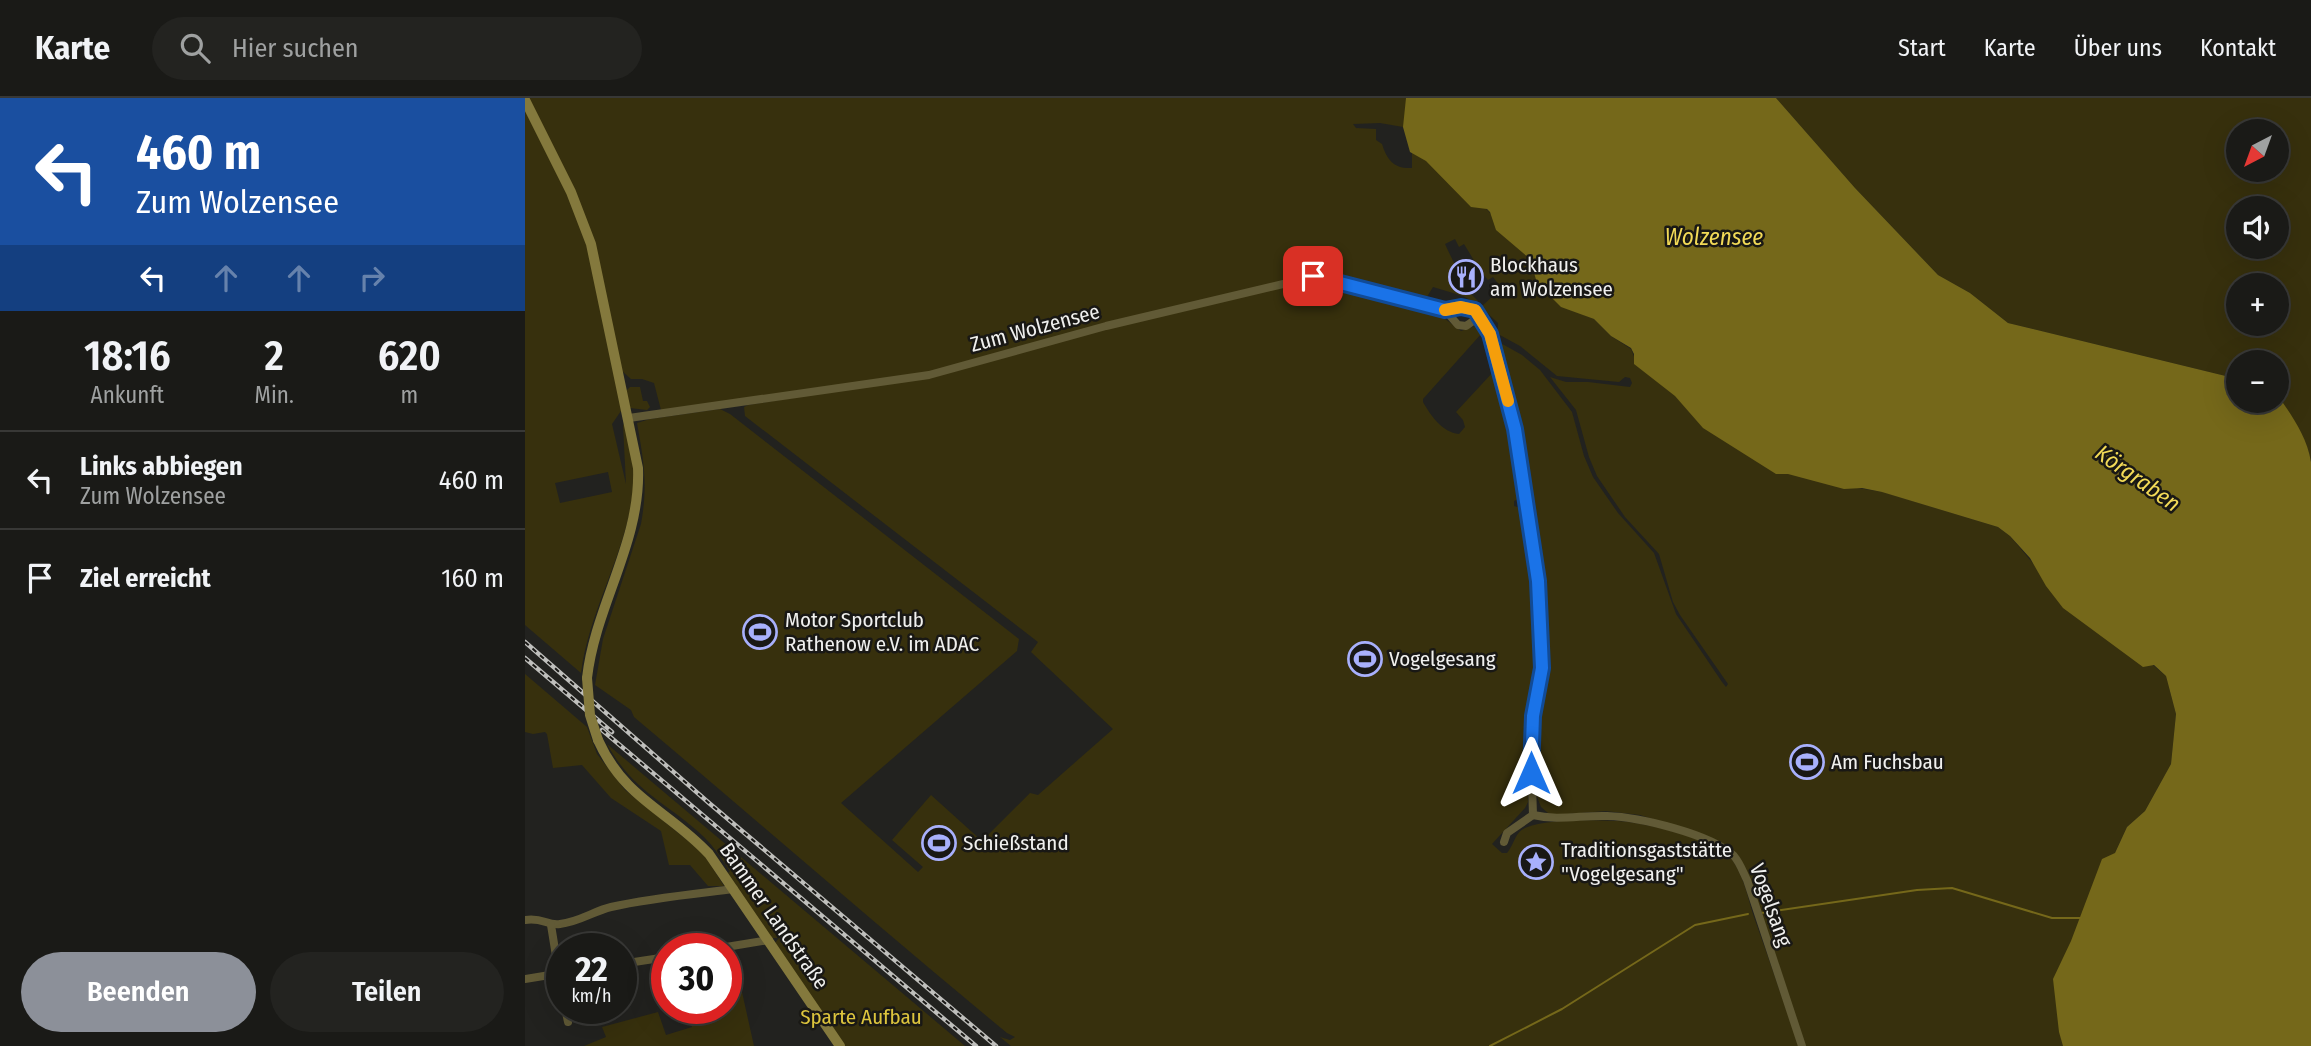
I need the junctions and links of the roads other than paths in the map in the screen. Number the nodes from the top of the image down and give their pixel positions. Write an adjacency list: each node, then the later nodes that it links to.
1 (525, 100): 4 (main road, Bammer Landstraße)
2 (1445, 310): 3 (street, Zum Wolzensee); 3 (street, Zum Wolzensee); 4 (street, Zum Wolzensee)
3 (1479, 317): 5 (street)
4 (628, 418): 7 (main road, Bammer Landstraße, bridge)
5 (1533, 815): 6 (street); 16 (street, Vogelsang)
6 (1504, 842)
7 (734, 889): 9 (street); 11 (main road, Bammer Landstraße)
8 (525, 919): 9 (street)
9 (551, 925): 10 (street)
10 (552, 933)
11 (769, 940): 12 (street); 15 (main road, Bammer Landstraße)
12 (742, 944)
13 (546, 976): 14 (street)
14 (525, 979)
15 (840, 1046)
16 (1802, 1046)

